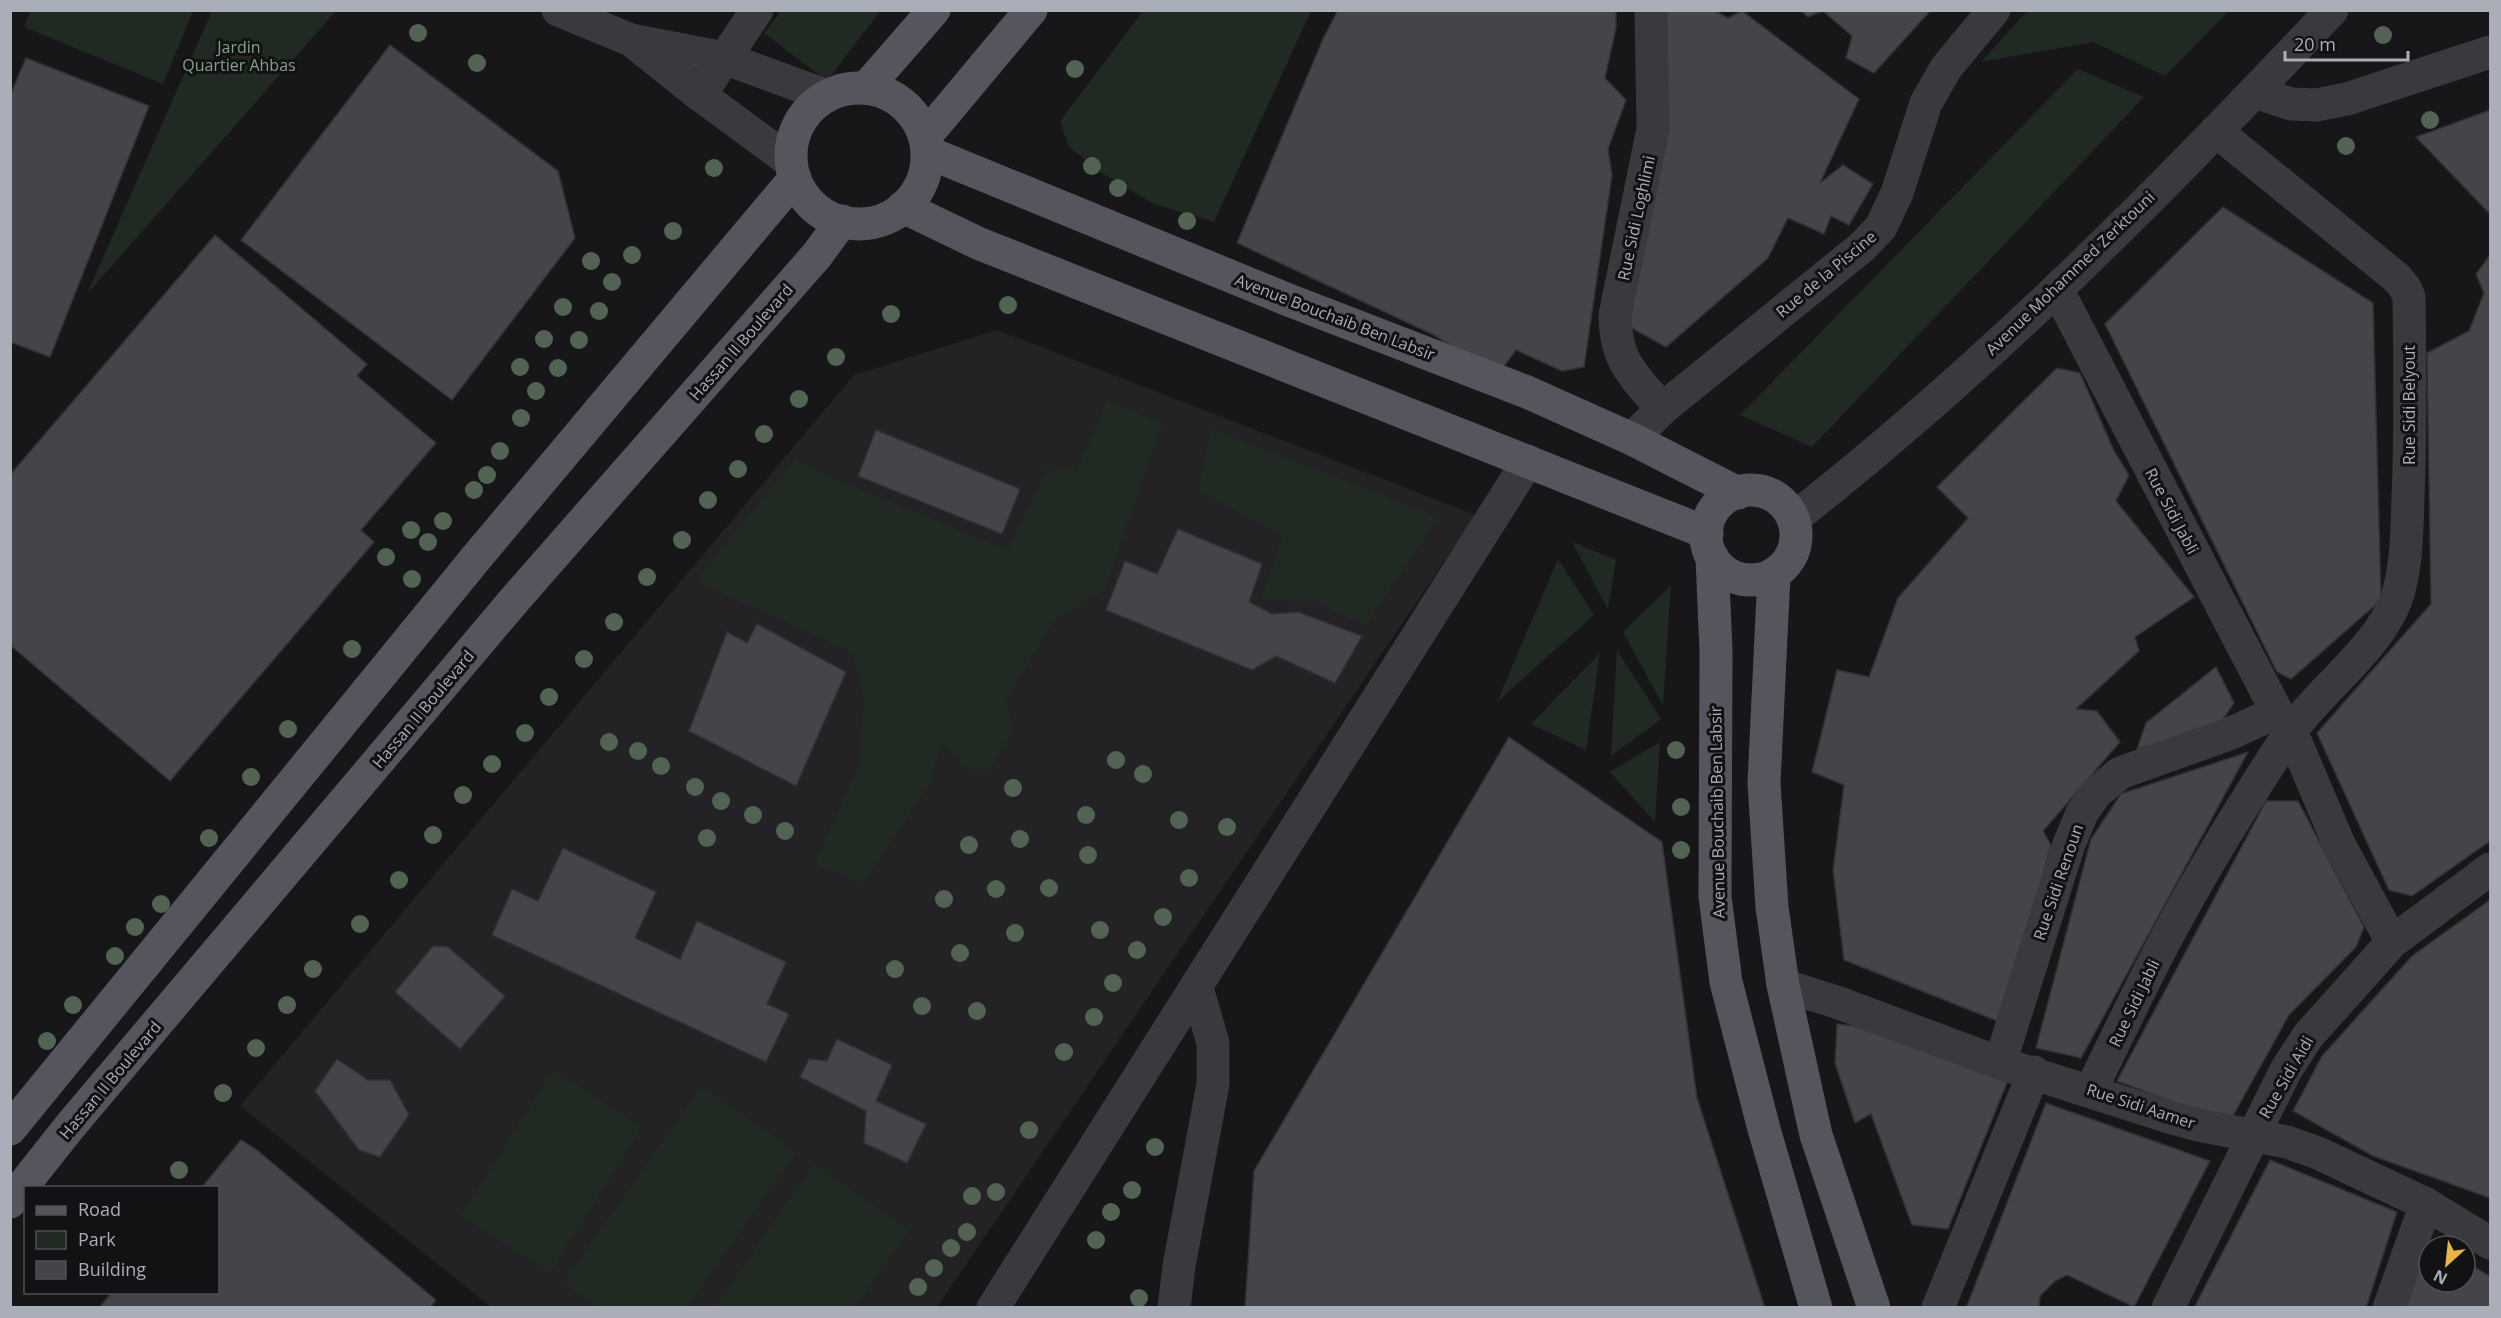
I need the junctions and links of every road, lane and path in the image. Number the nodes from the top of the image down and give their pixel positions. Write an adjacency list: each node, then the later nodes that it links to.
1 (558, 10): 8 (street)
2 (757, 10): 10 (street)
3 (934, 10): 11 (main road)
4 (1031, 10): 16 (main road)
5 (1651, 10): 21 (street, Rue Sidi Loghlimi)
6 (1994, 10): 21 (street, Rue de la Piscine)
7 (2331, 10): 12 (street, Avenue Mohammed Zerktouni)
8 (631, 40): 10 (street); 13 (street)
9 (2490, 52): 12 (street)
10 (724, 58): 13 (street); 14 (street)
11 (866, 88): 14 (main road); 16 (main road)
12 (2255, 92): 15 (street, Avenue Mohammed Zerktouni)
13 (700, 95): 17 (street)
14 (827, 96): 17 (main road)
15 (2216, 131): 20 (street, Avenue Mohammed Zerktouni); 28 (street, Rue Sidi Belyout)
16 (926, 145): 18 (main road); 22 (main road, Avenue Bouchaib Ben Labsir)
17 (793, 170): 19 (main road); 36 (main road)
18 (903, 207): 19 (main road); 23 (main road)
19 (842, 221): 38 (main road, Hassan II Boulevard)
20 (2057, 289): 25 (street, Avenue Mohammed Zerktouni); 28 (street, Rue Sidi Jabli)
21 (1662, 409): 22 (street, Rue de la Piscine)
22 (1632, 439): 24 (main road, Avenue Bouchaib Ben Labsir)
23 (1528, 460): 26 (main road); 32 (street)
24 (1738, 493): 25 (main road); 26 (main road)
25 (1793, 519): 27 (main road)
26 (1710, 545): 27 (main road); 43 (main road, Avenue Bouchaib Ben Labsir)
27 (1774, 574): 31 (main road)
28 (2284, 722): 30 (street, Rue Sidi Jabli); 33 (street, Rue Sidi Renoun); 35 (street, Rue Sidi Jabli)
29 (2490, 869): 30 (street, Rue Sidi Aidi)
30 (2392, 942): 37 (street, Rue Sidi Aidi)
31 (1783, 985): 33 (street, Rue Sidi Aamer); 44 (main road)
32 (1197, 988): 41 (street); 42 (street)
33 (2000, 1063): 34 (street, Rue Sidi Aamer)
34 (2034, 1072): 35 (street, Rue Sidi Aamer); 45 (street)
35 (2091, 1090): 37 (street, Rue Sidi Aamer)
36 (10, 1129)
37 (2252, 1137): 39 (street, Rue Sidi Aamer); 46 (street, Rue Sidi Aidi)
38 (10, 1202)
39 (2426, 1204): 40 (street, Rue Sidi Aamer); 47 (street)
40 (2490, 1243)
41 (993, 1308)
42 (1173, 1308)
43 (1816, 1308)
44 (1874, 1308)
45 (1938, 1308)
46 (2168, 1308)
47 (2389, 1308)

